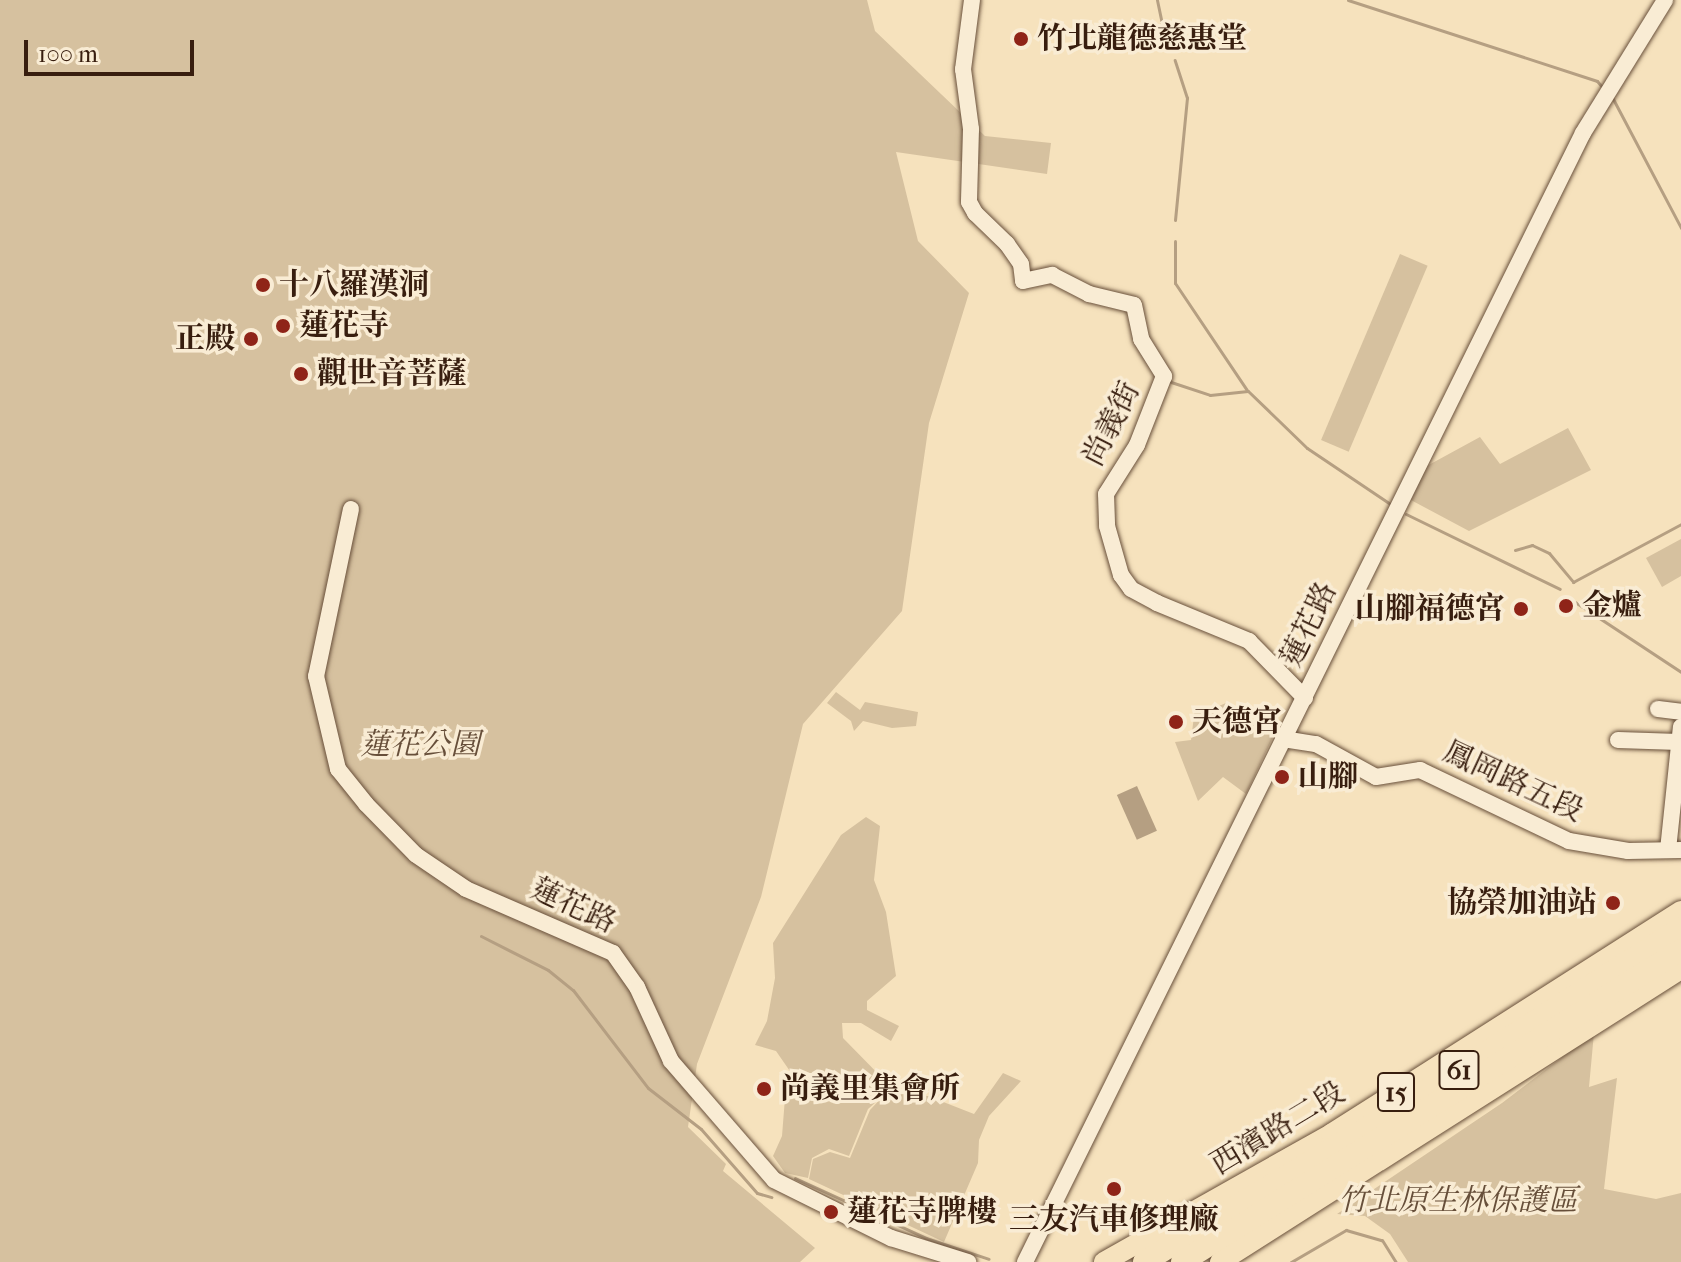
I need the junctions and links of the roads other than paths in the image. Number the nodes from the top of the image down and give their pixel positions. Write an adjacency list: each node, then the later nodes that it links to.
1 (972, 0): 4 (street, 尚義街)
2 (1665, 0): 4 (street, 蓮花路)
3 (351, 509): 19 (street, 蓮花路)
4 (1305, 698): 8 (street, 蓮花路)
5 (1658, 709): 6 (street)
6 (1681, 712)
7 (1680, 734): 9 (street); 10 (street)
8 (1283, 739): 12 (street, 鳳岡路五段); 18 (street, 蓮花路)
9 (1618, 740)
10 (1679, 760): 11 (street)
11 (1677, 808): 12 (street)
12 (1674, 850)
13 (1681, 911): 22 (main road, 西濱路二段 / 15)
14 (1681, 928): 17 (highway, 61)
15 (1681, 950): 17 (highway, 61)
16 (1681, 969): 25 (main road, 15)
17 (1241, 1217): 23 (highway, 61); 24 (highway, 61)
18 (1037, 1242): 20 (street, 蓮花路); 21 (street)
19 (968, 1262)
20 (1025, 1262)
21 (1039, 1262)
22 (1104, 1262)
23 (1144, 1262)
24 (1182, 1262)
25 (1220, 1262)

